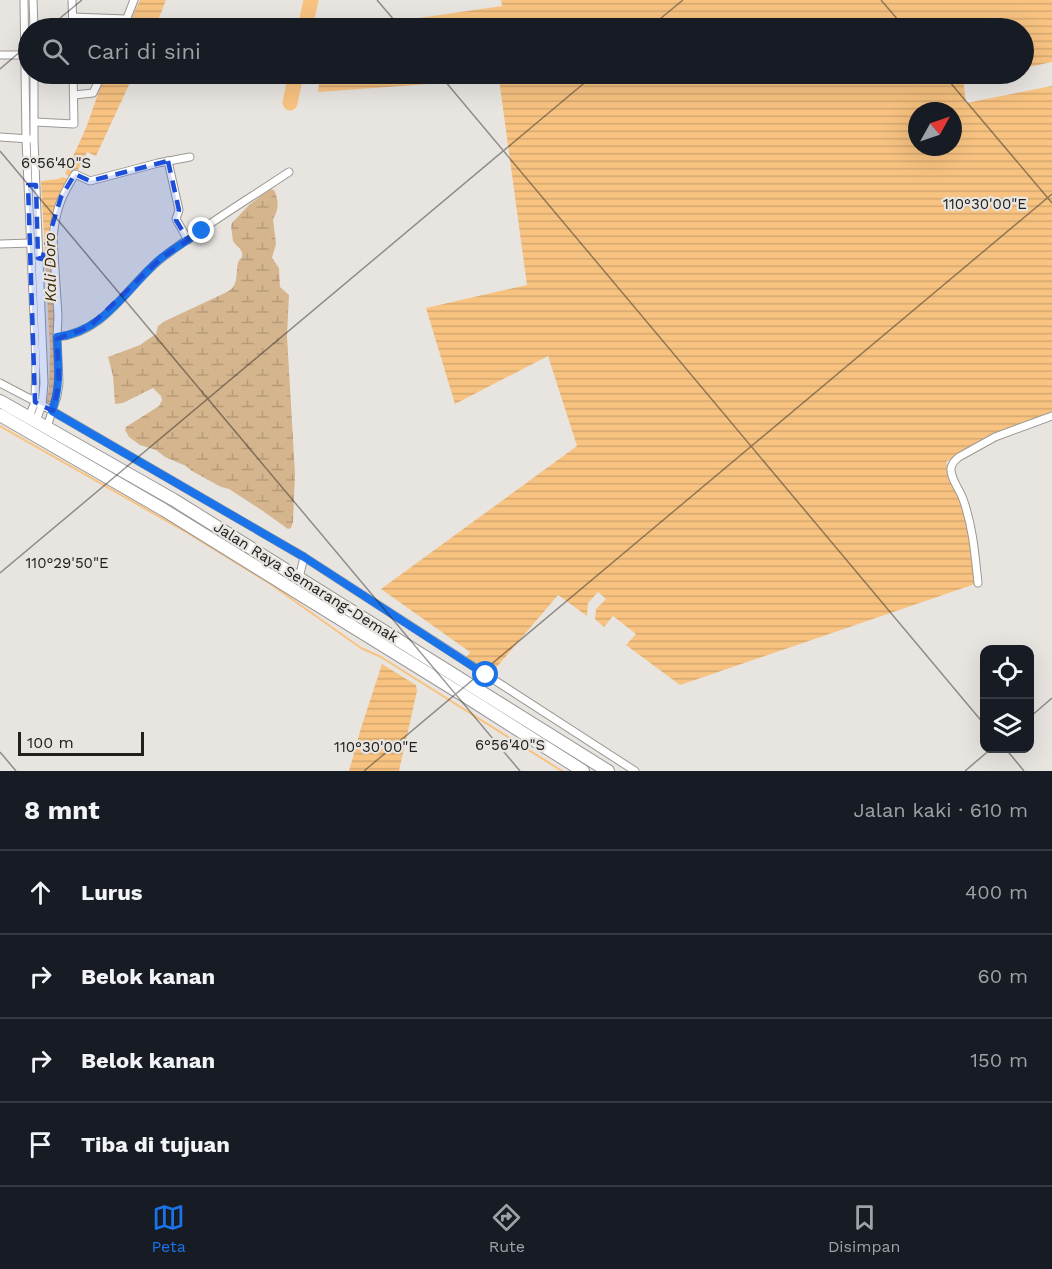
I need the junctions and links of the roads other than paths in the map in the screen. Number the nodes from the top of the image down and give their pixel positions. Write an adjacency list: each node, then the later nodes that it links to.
1 (24, 0): 6 (street)
2 (33, 0): 7 (street)
3 (72, 0): 5 (street)
4 (134, 0): 9 (street)
5 (73, 17): 8 (street)
6 (25, 18)
7 (34, 18)
8 (100, 18)
9 (126, 18)
10 (0, 55): 11 (street)
11 (18, 55)
12 (28, 84): 19 (street)
13 (34, 84): 17 (street)
14 (74, 84): 16 (street)
15 (97, 84): 16 (street)
16 (74, 95): 17 (street)
17 (35, 122): 19 (street)
18 (0, 137): 19 (street)
19 (30, 139): 24 (street)
20 (190, 157): 21 (street)
21 (168, 161): 23 (street); 25 (street)
22 (289, 172): 25 (street)
23 (53, 238): 24 (street); 27 (street)
24 (37, 240): 26 (street); 28 (street); 32 (street)
25 (188, 240): 29 (street)
26 (0, 244)
27 (57, 316): 28 (street); 29 (street)
28 (43, 317): 32 (street)
29 (57, 337): 33 (street)
30 (0, 383): 32 (street)
31 (0, 401): 36 (highway, Jalan Raya Semarang-Demak)
32 (38, 403): 33 (street); 36 (street)
33 (52, 411): 36 (street); 37 (street)
34 (0, 415): 36 (highway, Jalan Raya Semarang-Demak)
35 (1052, 416): 39 (street)
36 (34, 423): 38 (highway, Jalan Raya Semarang-Demak); 40 (highway, Jalan Raya Semarang-Demak)
37 (304, 557): 38 (street); 42 (street)
38 (298, 578): 41 (highway, Jalan Raya Semarang-Demak)
39 (978, 584)
40 (583, 771)
41 (608, 771)
42 (635, 771)

